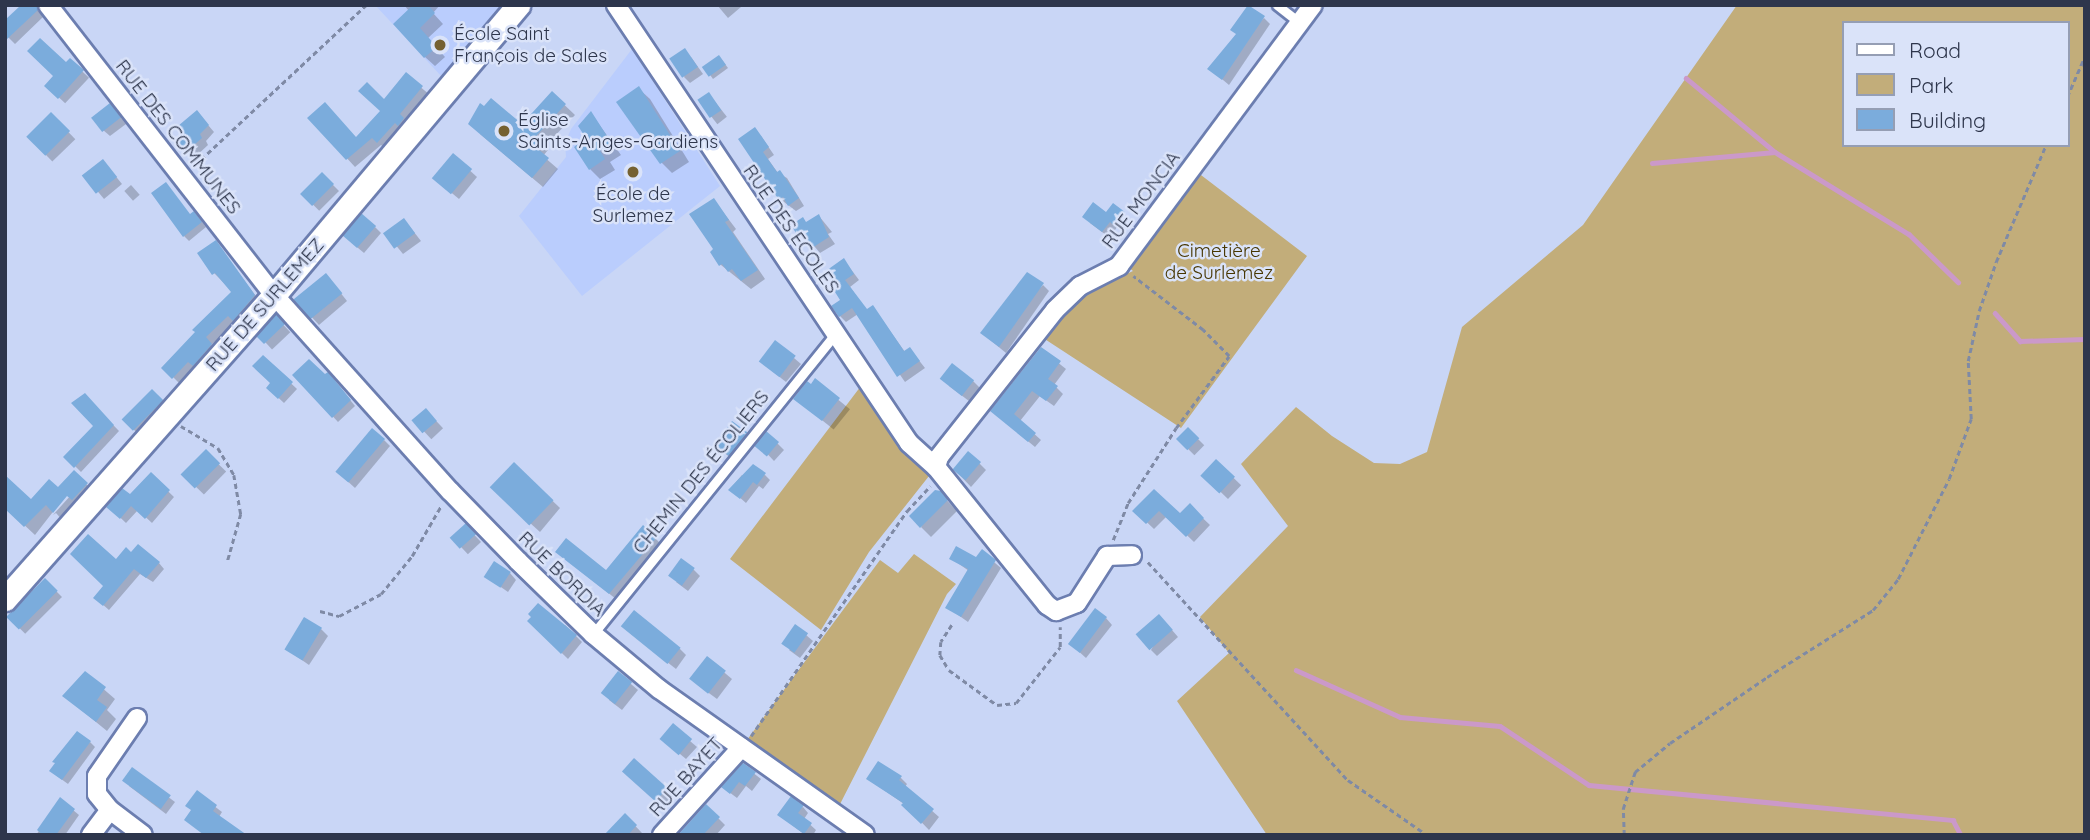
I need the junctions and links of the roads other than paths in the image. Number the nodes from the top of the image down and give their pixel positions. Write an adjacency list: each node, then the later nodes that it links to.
1 (48, 5): 7 (street, RUE DES COMMUNES)
2 (518, 5): 7 (street, RUE DE SURLEMEZ)
3 (616, 5): 8 (street, RUE DES ECOLES)
4 (1277, 5): 6 (lane)
5 (1313, 5): 6 (street, RUE MONCIA)
6 (1300, 23): 9 (street, RUE MONCIA)
7 (274, 295): 11 (street, RUE DE SURLEMEZ); 12 (street, RUE BORDIA)
8 (836, 332): 9 (street, RUE DES ECOLES); 12 (lane, CHEMIN DES ÉCOLIERS)
9 (937, 469): 10 (street)
10 (1132, 555)
11 (5, 599)
12 (593, 634): 14 (street, RUE BORDIA)
13 (137, 718): 15 (street)
14 (741, 748): 18 (street, RUE BAYET); 19 (street, RUE BORDIA)
15 (110, 810): 16 (street); 17 (street)
16 (91, 835)
17 (143, 835)
18 (662, 835)
19 (865, 835)

